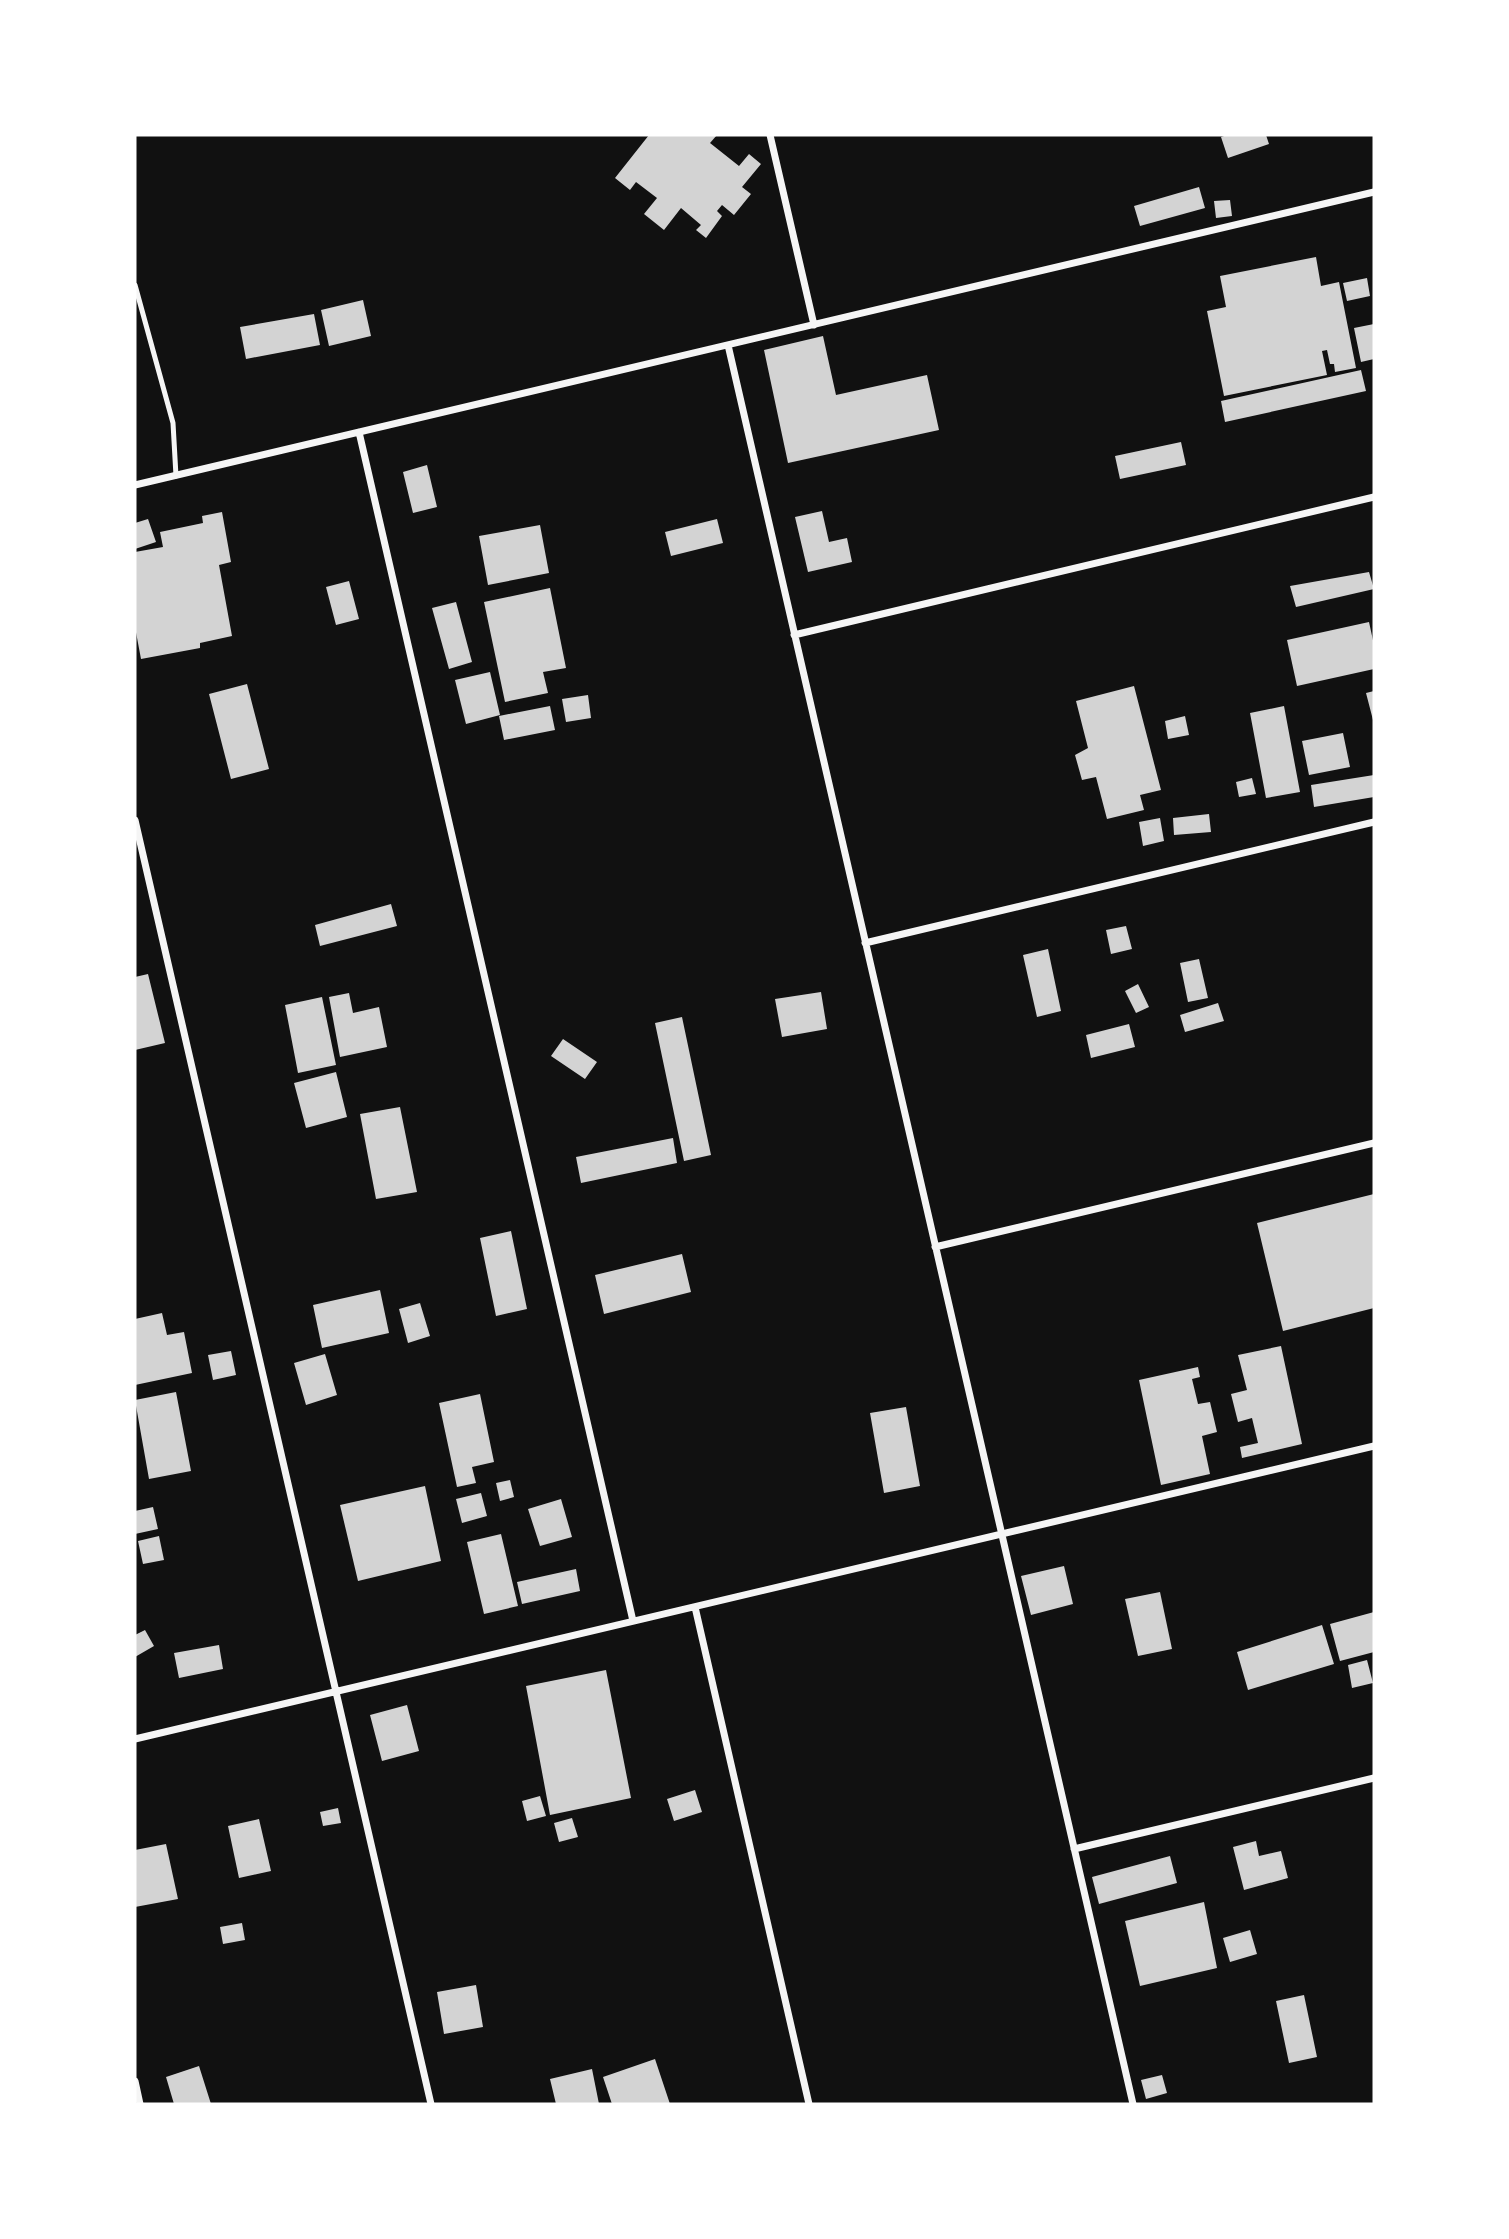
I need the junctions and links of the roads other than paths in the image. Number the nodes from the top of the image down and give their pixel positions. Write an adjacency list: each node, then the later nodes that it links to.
1 (770, 135): 4 (street)
2 (1374, 192): 4 (street)
3 (135, 285): 7 (lane)
4 (814, 325): 5 (street)
5 (728, 345): 6 (street); 10 (street)
6 (359, 432): 7 (street); 19 (street)
7 (176, 476): 8 (street)
8 (135, 485)
9 (1374, 497): 10 (street)
10 (794, 635): 13 (street)
11 (135, 820): 20 (street)
12 (1374, 822): 13 (street)
13 (865, 943): 15 (street)
14 (1374, 1143): 15 (street)
15 (935, 1247): 17 (street)
16 (1374, 1446): 17 (street)
17 (1001, 1534): 18 (street); 23 (street)
18 (695, 1606): 19 (street); 27 (street)
19 (633, 1621): 20 (street)
20 (336, 1692): 21 (street); 26 (street)
21 (135, 1739)
22 (1374, 1778): 23 (street)
23 (1074, 1849): 28 (street)
24 (135, 2081): 25 (street)
25 (140, 2104)
26 (430, 2104)
27 (809, 2104)
28 (1133, 2104)

